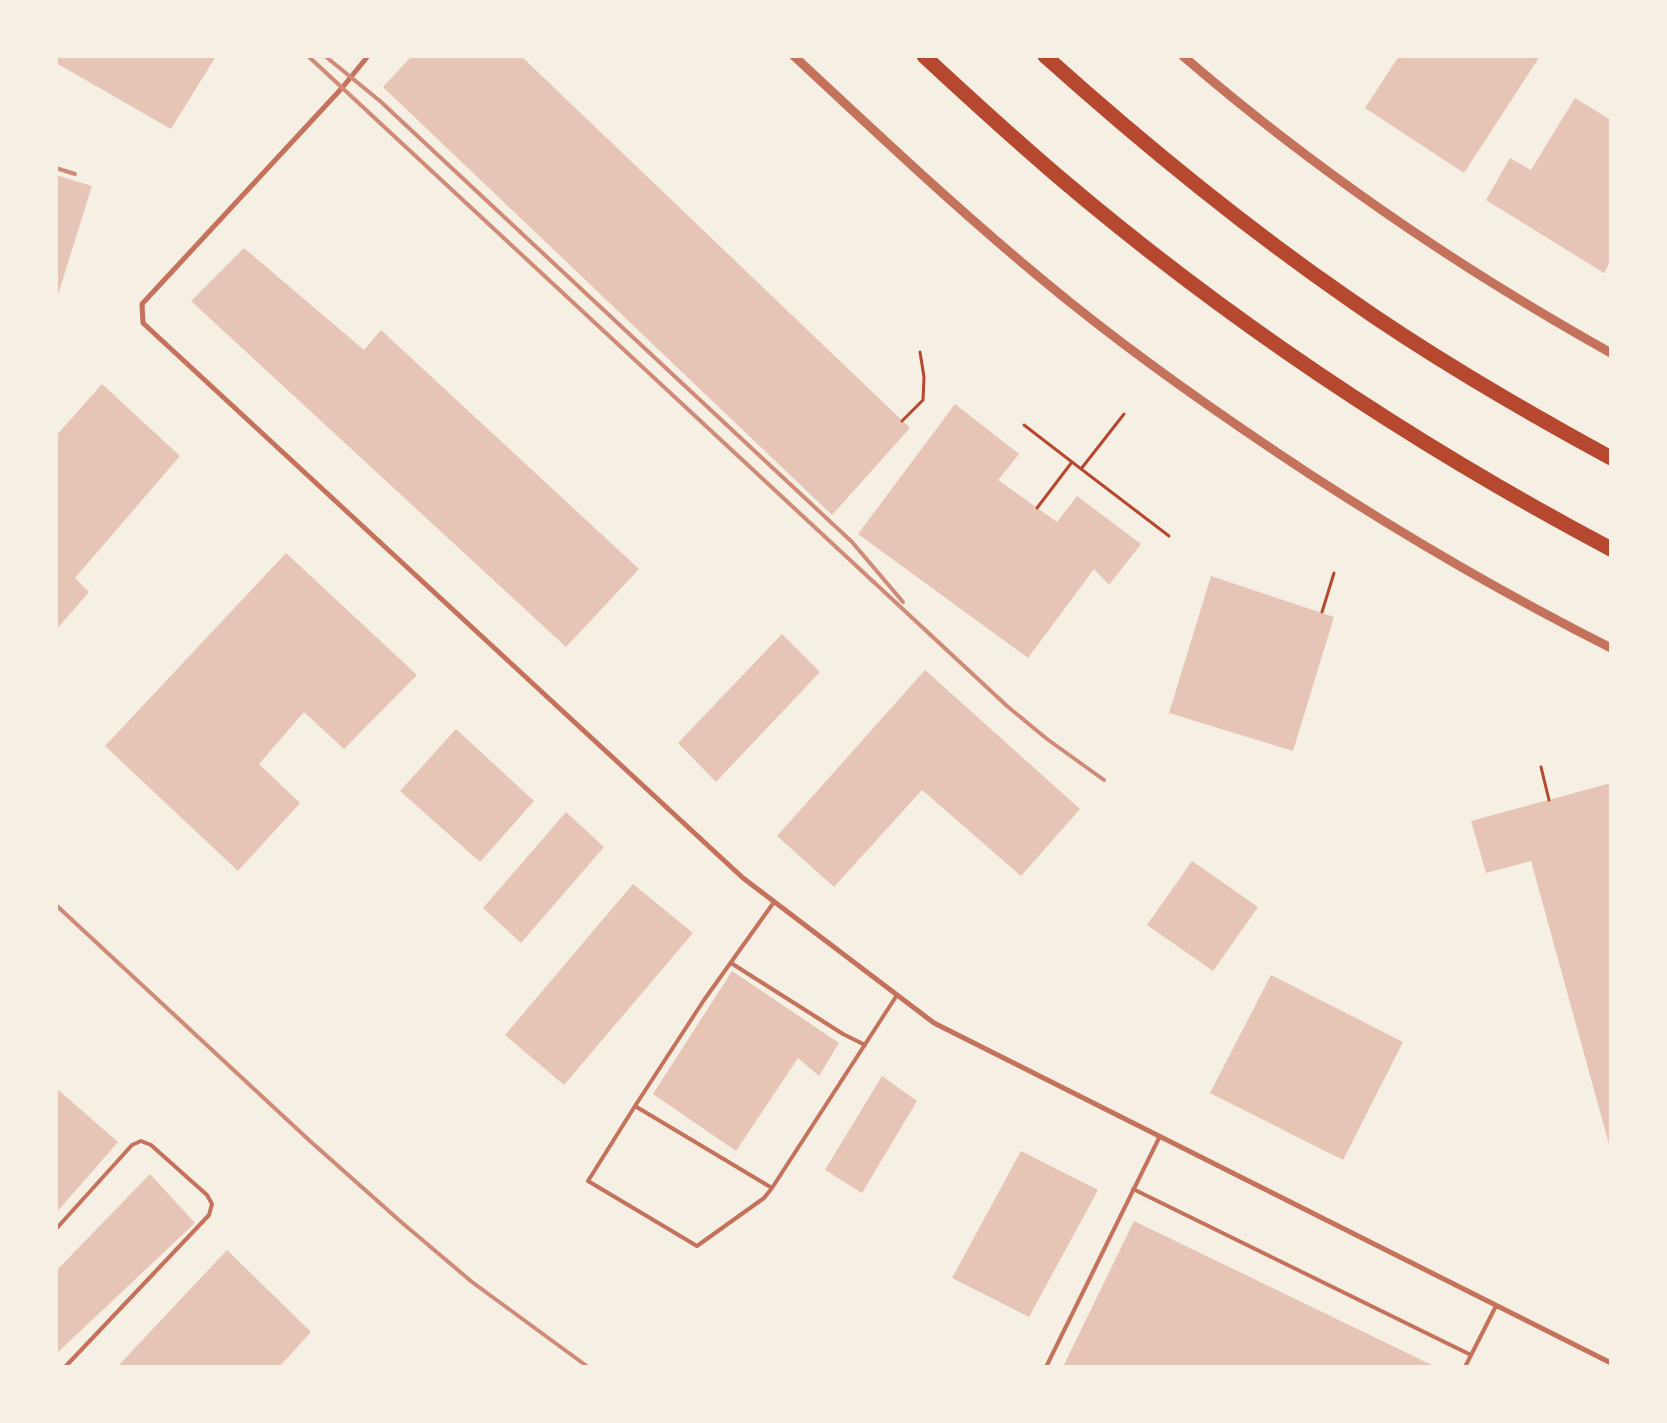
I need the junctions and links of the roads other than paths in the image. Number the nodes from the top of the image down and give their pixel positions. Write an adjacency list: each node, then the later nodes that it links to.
1 (368, 56): 10 (street)
2 (794, 56): 9 (street)
3 (924, 56): 8 (highway)
4 (1045, 56): 7 (highway)
5 (1183, 56): 6 (street)
6 (1611, 353)
7 (1611, 458)
8 (1611, 549)
9 (1611, 648)
10 (774, 902): 11 (lane); 12 (street)
11 (730, 963): 13 (lane); 14 (lane)
12 (897, 995): 13 (lane); 15 (street)
13 (865, 1045): 16 (lane)
14 (635, 1106): 16 (lane); 16 (lane)
15 (1160, 1136): 17 (lane); 19 (street)
16 (772, 1188)
17 (1133, 1189): 20 (lane); 23 (lane)
18 (56, 1229): 22 (lane)
19 (1496, 1306): 20 (lane); 21 (street)
20 (1472, 1355): 24 (lane)
21 (1611, 1363)
22 (64, 1367)
23 (1046, 1367)
24 (1465, 1367)

